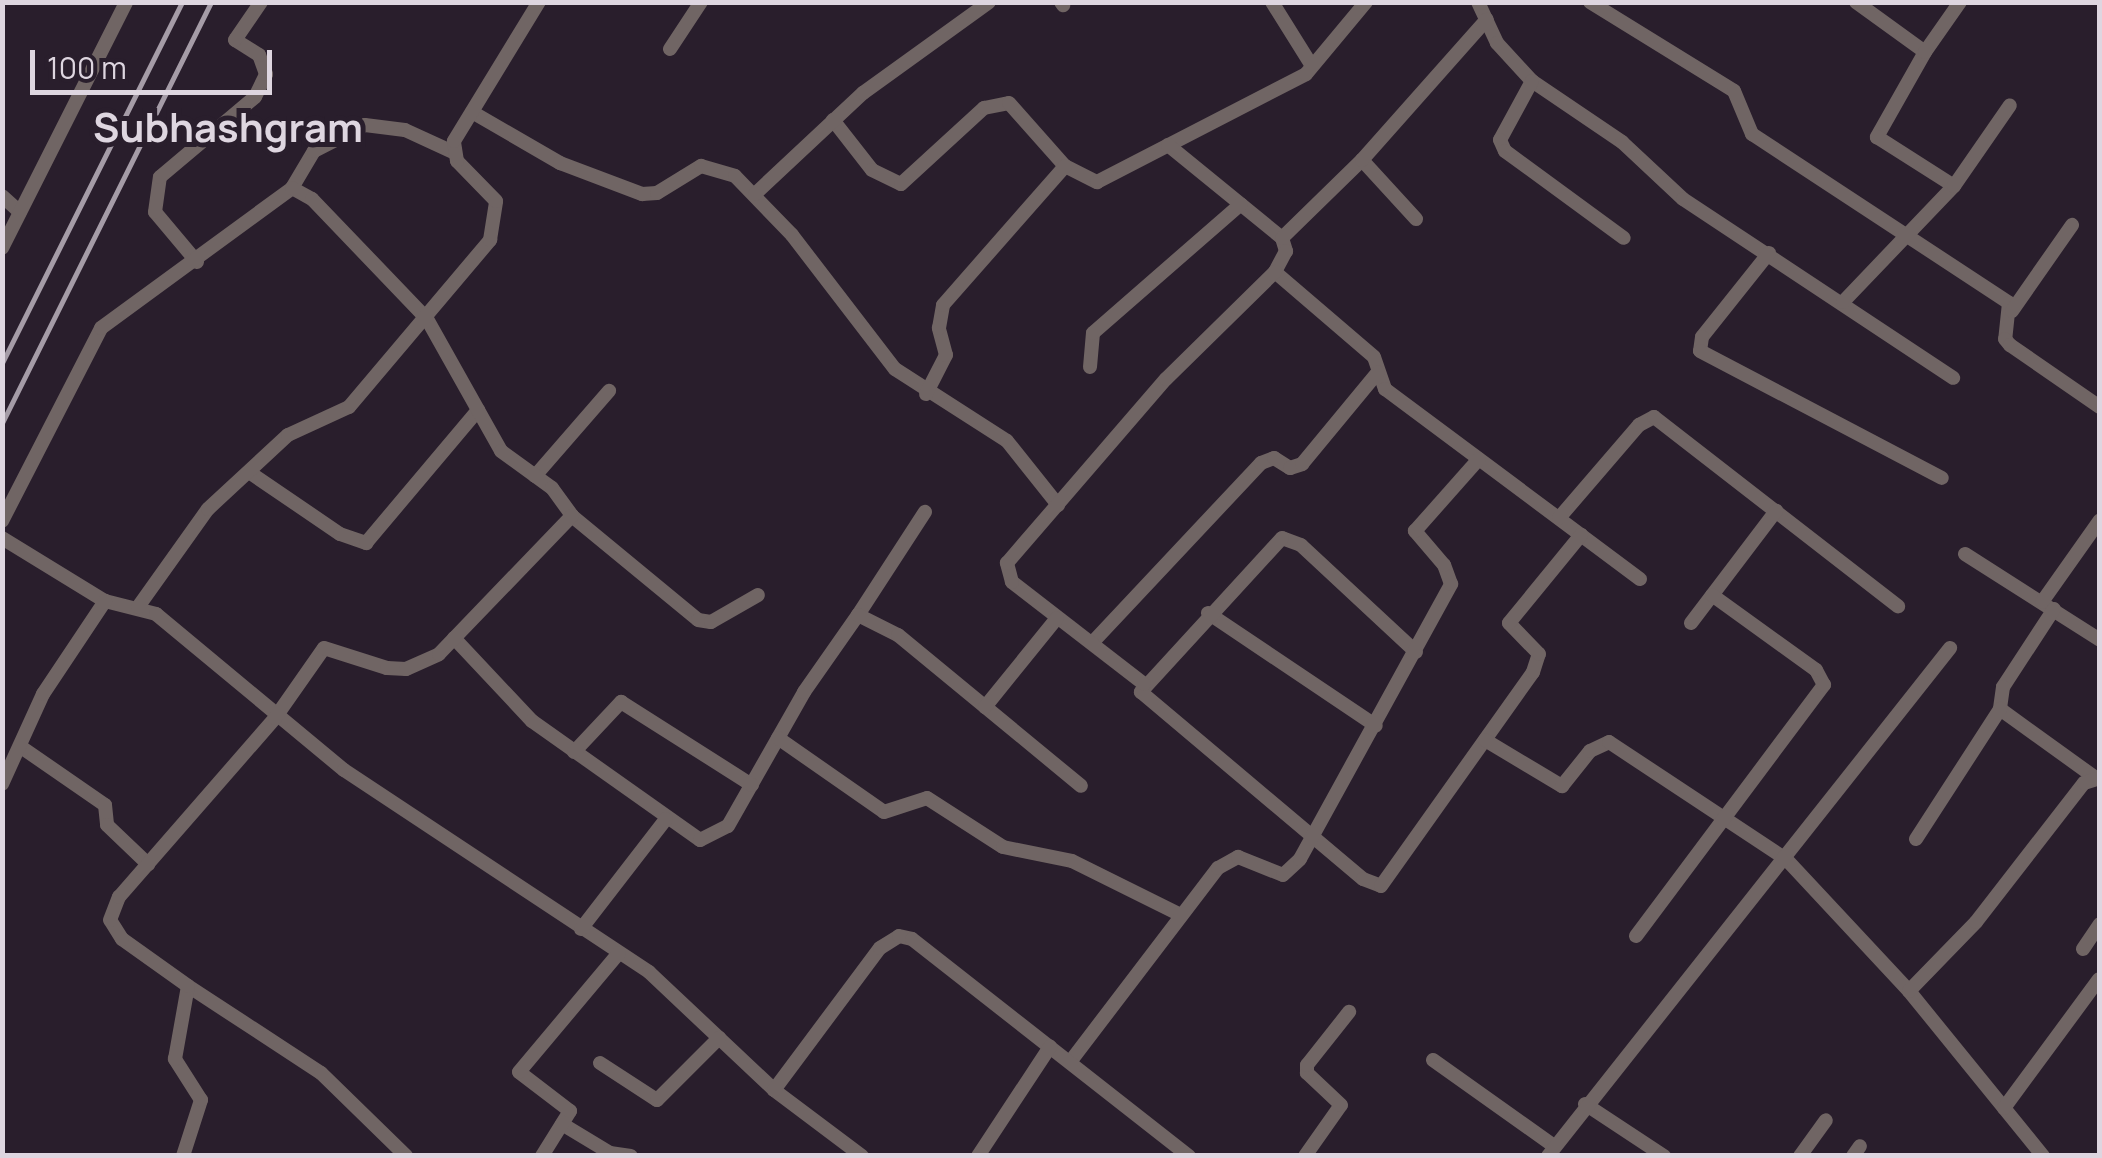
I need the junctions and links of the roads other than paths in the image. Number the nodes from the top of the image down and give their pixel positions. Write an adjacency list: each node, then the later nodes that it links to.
1 (126, 2): 29 (street)
2 (261, 2): 37 (street)
3 (539, 2): 18 (street)
4 (700, 2): 13 (street)
5 (989, 2): 19 (street)
6 (1272, 2): 15 (street)
7 (1366, 2): 15 (street)
8 (1478, 2): 12 (street)
9 (1590, 2): 32 (street)
10 (1856, 2): 14 (street)
11 (1960, 2): 14 (street)
12 (1486, 19): 16 (street); 22 (street)
13 (670, 49)
14 (1925, 52): 24 (street)
15 (1312, 66): 20 (street)
16 (1532, 80): 34 (street); 36 (street)
17 (2010, 106): 24 (street)
18 (472, 112): 21 (street); 26 (street)
19 (833, 120): 23 (street); 26 (street)
20 (1168, 145): 23 (street); 28 (street)
21 (453, 152): 25 (street); 41 (street)
22 (1362, 160): 30 (street); 33 (street)
23 (1065, 166): 46 (street)
24 (1954, 186): 32 (street)
25 (292, 188): 37 (street); 41 (street)
26 (755, 194): 46 (street)
27 (2, 196): 29 (street)
28 (1240, 204): 33 (street); 42 (street)
29 (20, 212): 35 (street)
30 (1416, 219)
31 (2072, 225): 40 (street)
32 (1904, 237): 39 (street); 40 (street)
33 (1282, 238): 38 (street)
34 (1624, 238)
35 (2, 248)
36 (1769, 253): 39 (street); 52 (street)
37 (197, 262): 59 (street)
38 (1275, 272): 43 (street); 53 (street)
39 (1844, 302): 44 (street)
40 (2012, 311): 47 (street)
41 (427, 318): 48 (street); 50 (street)
42 (1090, 367)
43 (1378, 372): 49 (street); 76 (street)
44 (1954, 378)
45 (608, 392): 51 (street)
46 (926, 394): 53 (street)
47 (2100, 407)
48 (478, 410): 50 (street); 51 (street)
49 (1479, 459): 57 (street); 78 (street)
50 (249, 472): 69 (street)
51 (535, 476): 56 (street)
52 (1942, 478)
53 (1058, 505): 72 (street)
54 (1776, 511): 57 (street); 64 (street); 68 (street)
55 (925, 512): 71 (street)
56 (572, 516): 65 (street); 74 (street)
57 (1559, 518): 60 (street)
58 (2100, 520): 67 (street)
59 (2, 521)
60 (1581, 536): 63 (street); 85 (street)
61 (2, 538): 66 (street)
62 (1965, 554): 67 (street)
63 (1640, 579)
64 (1712, 595): 73 (street); 93 (street)
65 (758, 596)
66 (105, 600): 69 (street); 86 (street)
67 (2048, 605): 75 (street); 81 (street)
68 (1898, 606)
69 (138, 607): 82 (street)
70 (1208, 613): 78 (street); 79 (street); 83 (street)
71 (858, 615): 80 (street); 84 (street)
72 (1057, 618): 76 (street); 80 (street)
73 (1691, 624)
74 (454, 638): 82 (street); 87 (street)
75 (2100, 640)
76 (1092, 643): 79 (street)
77 (1950, 648): 96 (street)
78 (1416, 652): 83 (street)
79 (1144, 684): 94 (street)
80 (986, 707): 91 (street)
81 (2000, 709): 88 (street); 95 (street)
82 (275, 718): 97 (street); 100 (street)
83 (1376, 726): 94 (street)
84 (778, 738): 90 (street); 98 (street)
85 (1485, 740): 93 (street); 94 (street)
86 (21, 748): 89 (street); 97 (street)
87 (574, 752): 90 (street); 92 (street)
88 (2096, 777): 106 (street)
89 (2, 784)
90 (752, 785): 92 (street)
91 (1081, 786)
92 (666, 819): 100 (street)
93 (1726, 819): 96 (street); 101 (street)
94 (1313, 835): 98 (street)
95 (1916, 839)
96 (1786, 859): 106 (street); 114 (street)
97 (148, 864): 105 (street)
98 (1181, 915): 111 (street)
99 (2100, 924): 102 (street)
100 (581, 928): 103 (street)
101 (1636, 936)
102 (2083, 949)
103 (620, 953): 108 (street); 117 (street)
104 (2099, 979): 115 (street)
105 (188, 986): 121 (street); 122 (street)
106 (1908, 991): 115 (street)
107 (1349, 1012): 128 (street)
108 (720, 1038): 112 (street); 113 (street)
109 (1050, 1048): 111 (street); 113 (street); 126 (street)
110 (1433, 1060): 119 (street)
111 (1070, 1062): 127 (street)
112 (600, 1063)
113 (774, 1090): 118 (street)
114 (1585, 1104): 119 (street); 120 (street)
115 (2004, 1108): 130 (street)
116 (1826, 1120): 129 (street)
117 (562, 1124): 123 (street); 124 (street)
118 (844, 1151): 125 (street)
119 (1551, 1151)
120 (1658, 1154)
121 (183, 1156)
122 (406, 1156)
123 (542, 1156)
124 (631, 1156)
125 (862, 1156)
126 (978, 1156)
127 (1188, 1156)
128 (1304, 1156)
129 (1800, 1156)
130 (2043, 1156)

